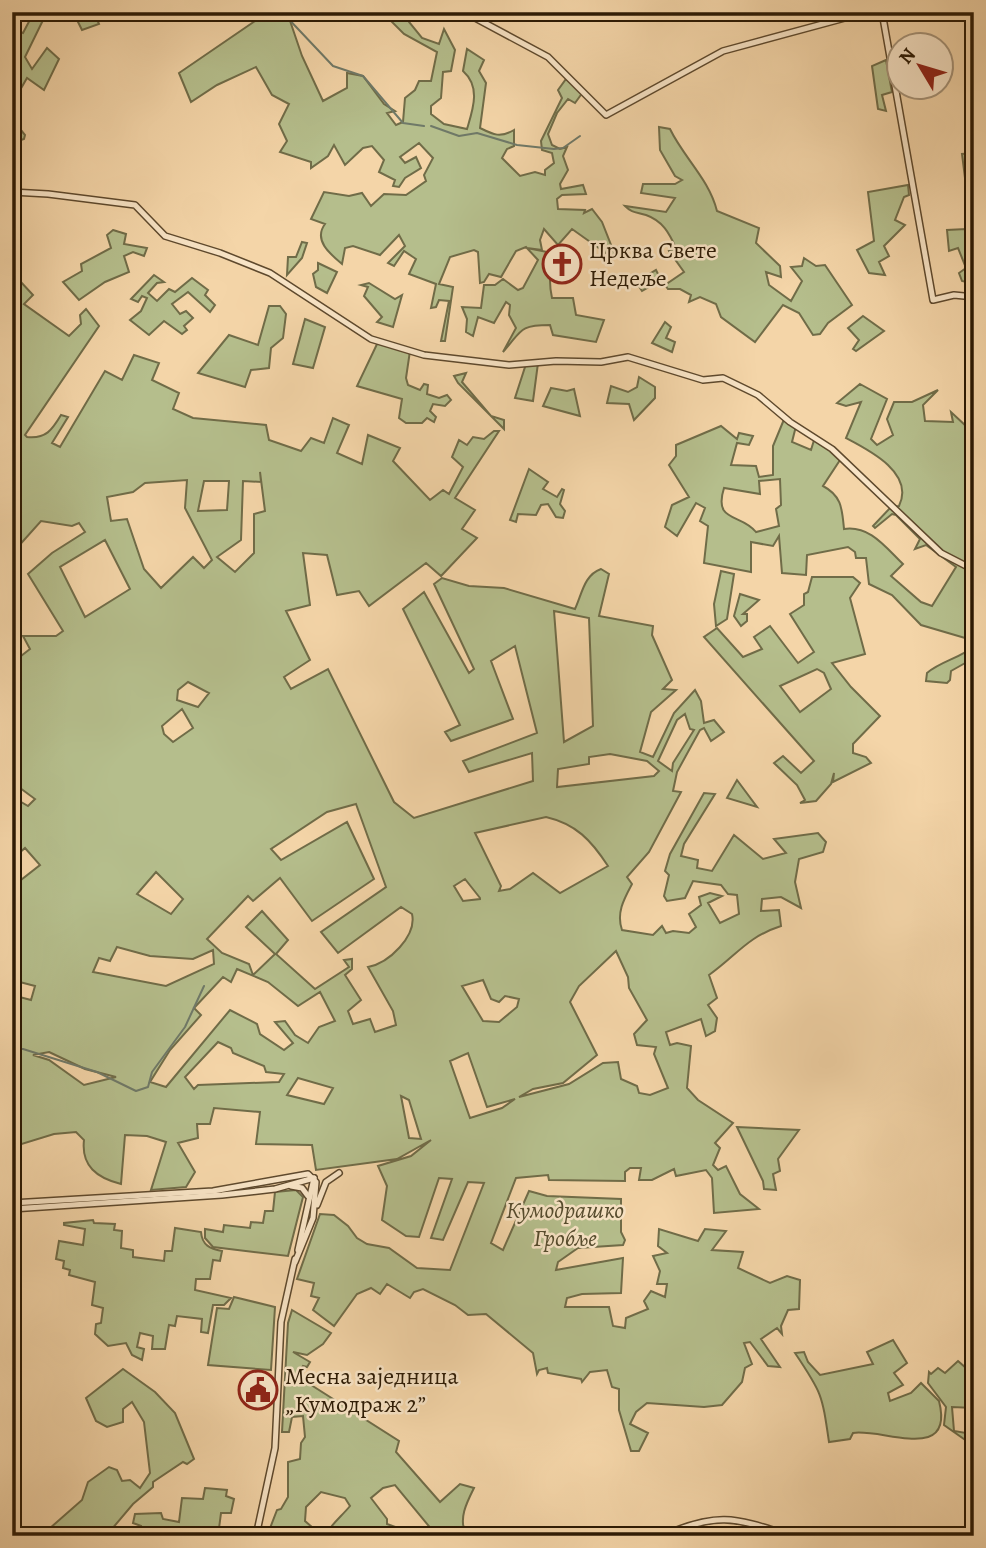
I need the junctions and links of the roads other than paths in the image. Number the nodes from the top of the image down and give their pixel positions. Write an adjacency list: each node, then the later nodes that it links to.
1 (464, 12): 2 (street)
2 (867, 12)
3 (882, 12): 5 (street)
4 (12, 192): 6 (street)
5 (974, 298)
6 (974, 570)
7 (339, 1172): 13 (street)
8 (314, 1178): 9 (street); 10 (street); 11 (street); 13 (street)
9 (288, 1186): 10 (street); 12 (street)
10 (309, 1198): 14 (street)
11 (12, 1203)
12 (12, 1209)
13 (313, 1218): 14 (street)
14 (295, 1262): 15 (street)
15 (256, 1535)
16 (662, 1536): 17 (street)
17 (792, 1536)

